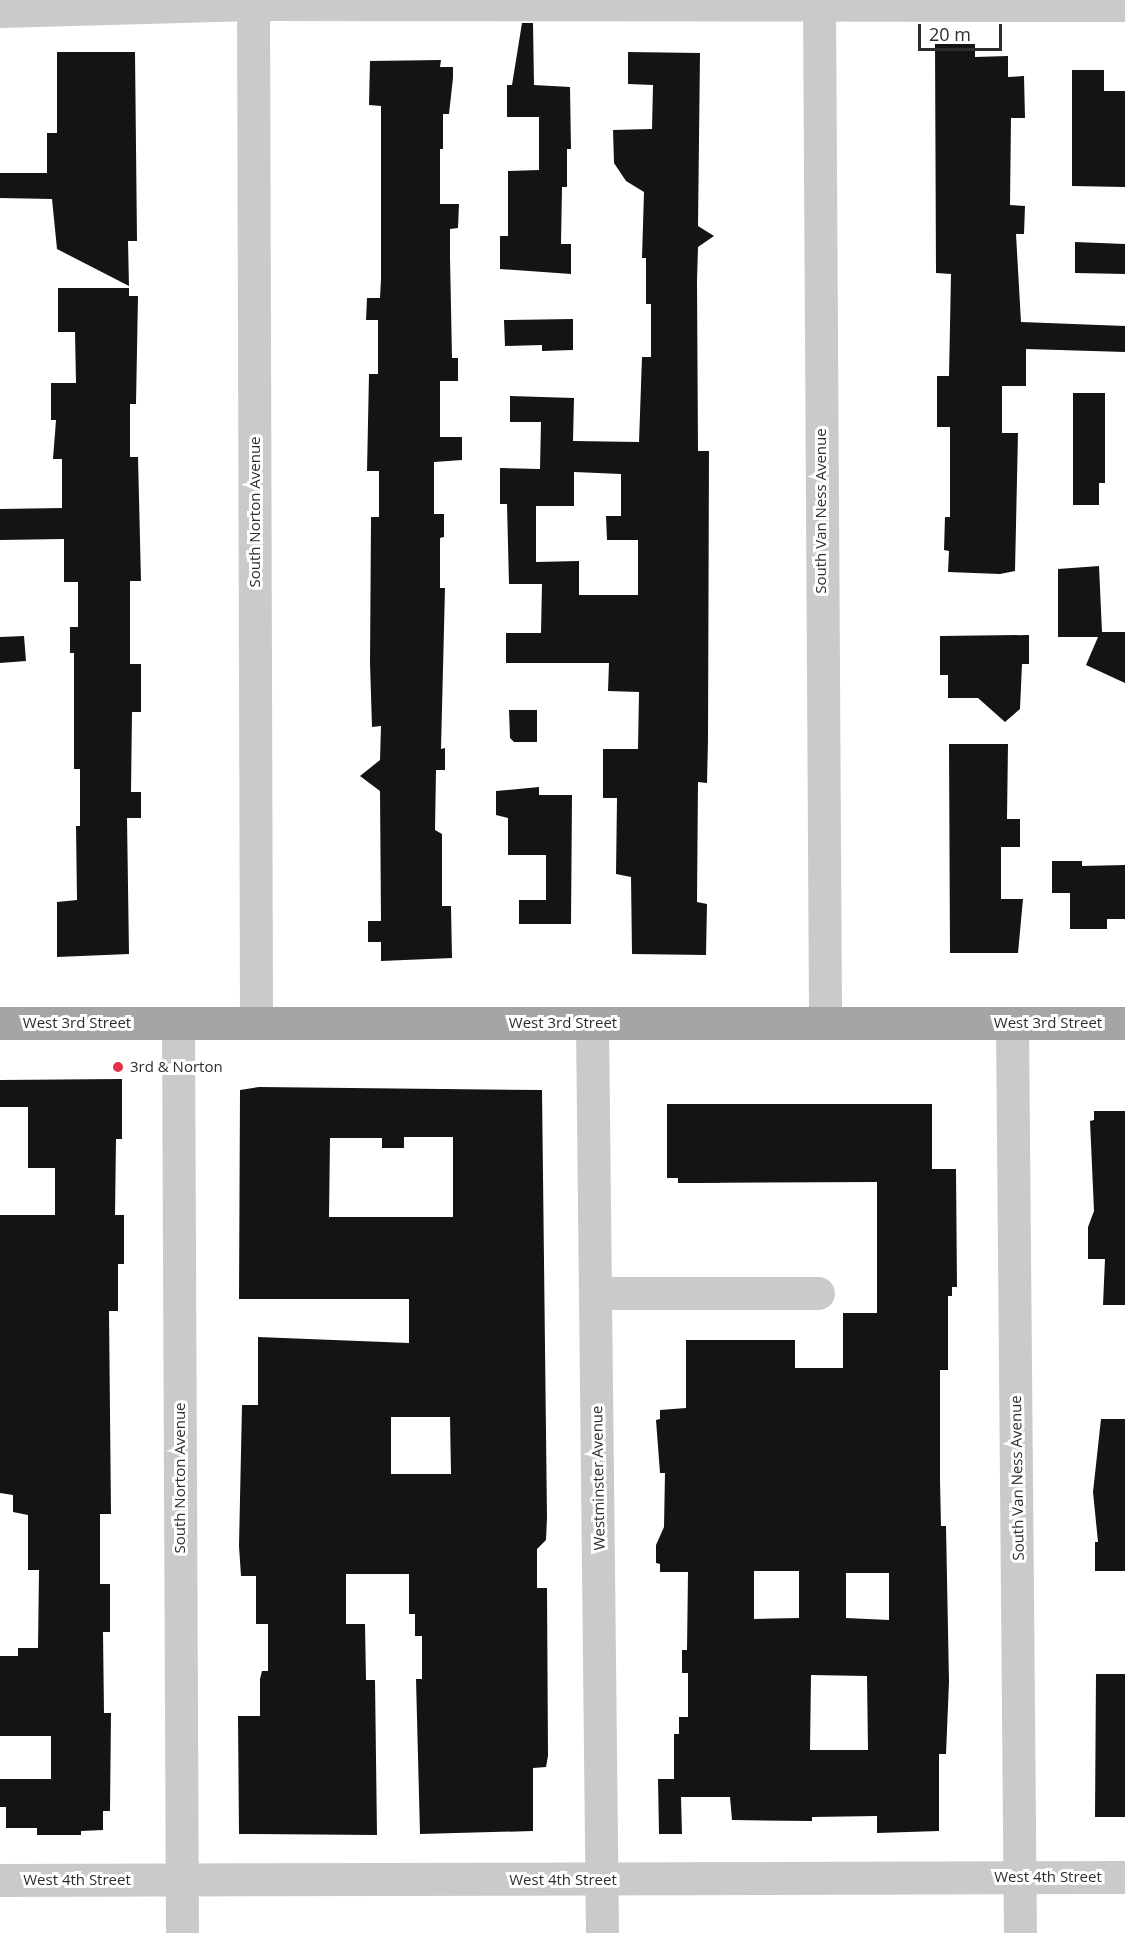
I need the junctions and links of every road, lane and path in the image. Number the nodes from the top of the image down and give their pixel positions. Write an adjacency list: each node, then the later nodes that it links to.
1 (253, 2): 2 (street); 4 (street); 8 (street, South Norton Avenue)
2 (819, 2): 3 (street); 5 (street, South Van Ness Avenue)
3 (1125, 4)
4 (0, 10)
5 (825, 1022): 9 (main road, West 3rd Street); 10 (main road, West 3rd Street)
6 (0, 1023): 7 (main road, West 3rd Street)
7 (178, 1023): 8 (main road, West 3rd Street); 16 (street, South Norton Avenue)
8 (256, 1023): 9 (main road, West 3rd Street)
9 (592, 1023): 12 (street, Westminster Avenue)
10 (1012, 1023): 11 (main road, West 3rd Street); 14 (street, South Van Ness Avenue)
11 (1125, 1023)
12 (595, 1293): 13 (street); 18 (street, Westminster Avenue)
13 (818, 1293)
14 (1020, 1877): 15 (street, West 4th Street); 18 (street, West 4th Street); 21 (street, South Van Ness Avenue)
15 (1125, 1877)
16 (181, 1879): 17 (street, West 4th Street); 18 (street, West 4th Street); 19 (street, South Norton Avenue)
17 (0, 1880)
18 (602, 1880): 20 (street, Westminster Avenue)
19 (182, 1933)
20 (602, 1933)
21 (1020, 1933)

